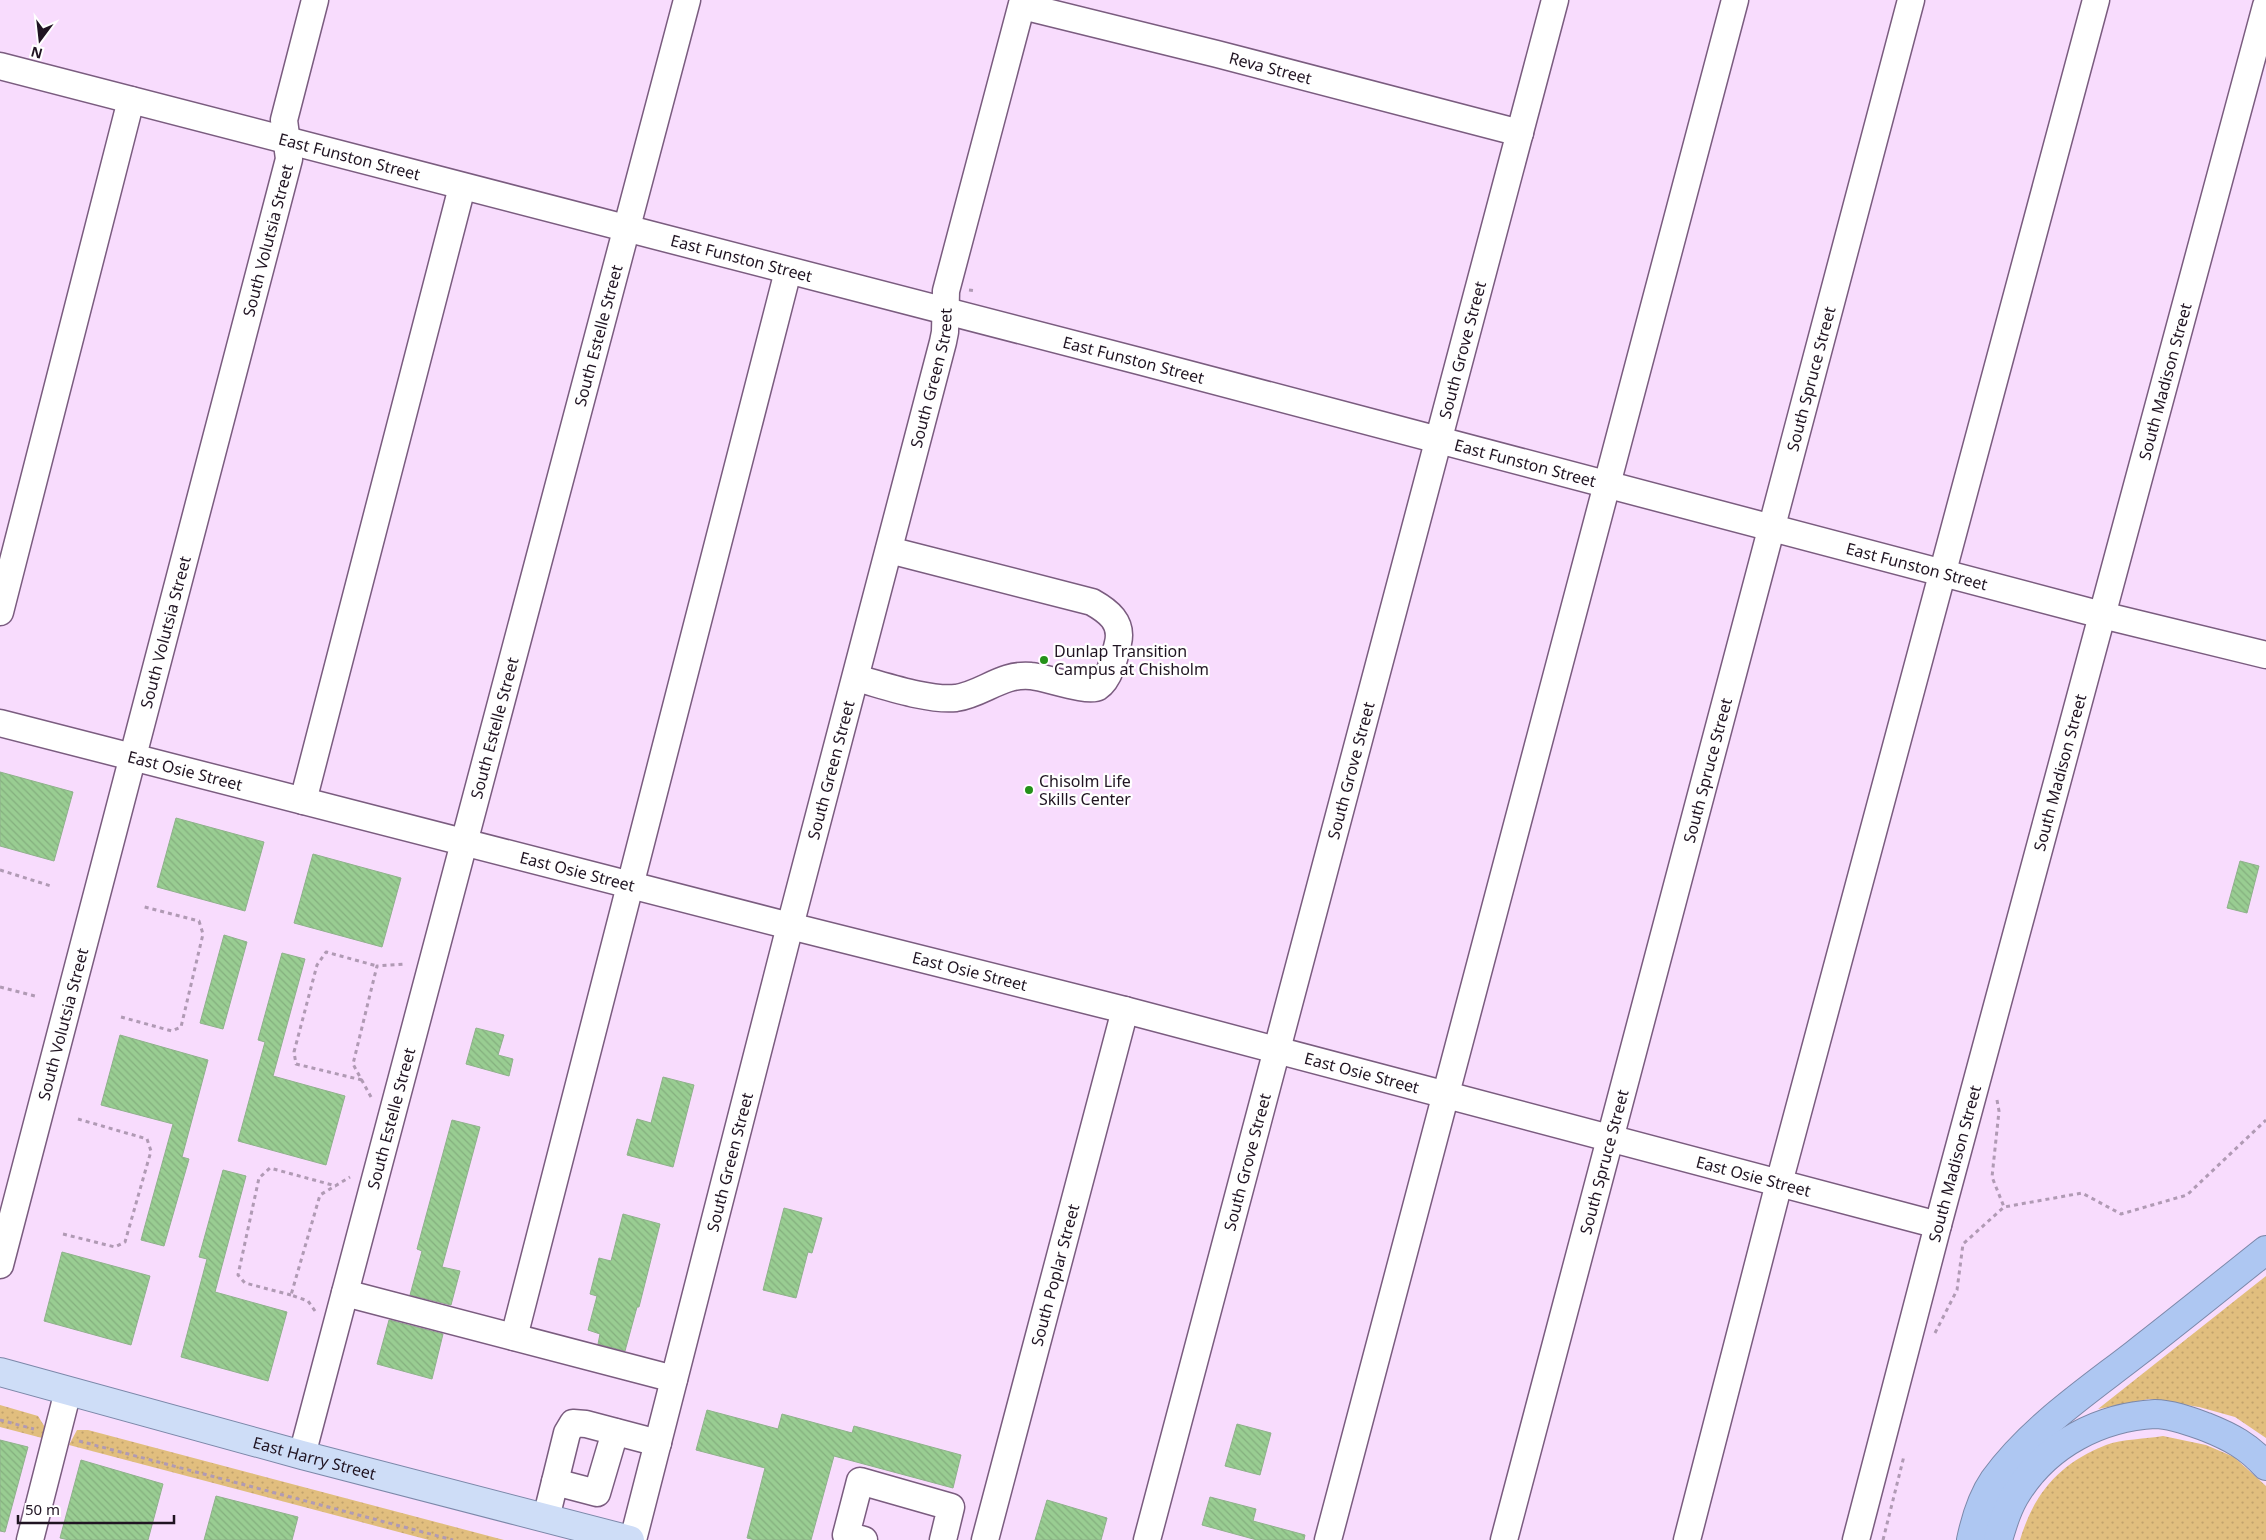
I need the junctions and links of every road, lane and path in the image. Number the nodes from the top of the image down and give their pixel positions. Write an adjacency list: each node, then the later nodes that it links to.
1 (315, 0): 14 (street, South Volutsia Street)
2 (687, 0): 16 (street, South Estelle Street)
3 (1555, 0): 13 (street, South Grove Street)
4 (1735, 0): 20 (street)
5 (1911, 0): 21 (street, South Spruce Street)
6 (2096, 0): 23 (street)
7 (2261, 0): 8 (street)
8 (2266, 1)
9 (1023, 3): 13 (street, Reva Street); 18 (street, South Green Street)
10 (2266, 6): 25 (street, South Madison Street)
11 (0, 66): 12 (street, East Funston Street)
12 (131, 100): 14 (street, East Funston Street); 24 (street)
13 (1520, 133): 19 (street, South Grove Street)
14 (287, 141): 15 (street, East Funston Street); 29 (street, South Volutsia Street)
15 (462, 187): 16 (street, East Funston Street); 30 (street)
16 (625, 230): 17 (street, East Funston Street); 31 (street, South Estelle Street)
17 (788, 271): 18 (street, East Funston Street); 33 (street)
18 (946, 312): 19 (street, East Funston Street); 22 (street, South Green Street)
19 (1439, 440): 20 (street, East Funston Street); 43 (street, South Grove Street)
20 (1607, 484): 21 (street, East Funston Street); 46 (street)
21 (1770, 527): 23 (street, East Funston Street); 50 (street, South Spruce Street)
22 (889, 550): 27 (street, South Green Street); 27 (street)
23 (1943, 573): 25 (street, East Funston Street); 52 (street)
24 (0, 612)
25 (2102, 615): 26 (street, East Funston Street); 45 (street, South Madison Street)
26 (2266, 655)
27 (856, 678): 36 (street, South Green Street)
28 (0, 723): 29 (street, East Osie Street)
29 (133, 757): 30 (street, East Osie Street); 58 (street, South Volutsia Street)
30 (302, 801): 31 (street, East Osie Street)
31 (463, 842): 33 (street, East Osie Street); 59 (street, South Estelle Street)
32 (0, 870): 34 (path)
33 (630, 885): 36 (street, East Osie Street); 62 (street)
34 (51, 886)
35 (140, 906): 42 (path)
36 (790, 926): 41 (street, East Osie Street); 65 (street, South Green Street)
37 (406, 964): 38 (path)
38 (377, 966): 44 (path); 44 (path)
39 (0, 988): 40 (path)
40 (35, 996)
41 (1125, 1010): 43 (street, East Osie Street); 81 (street, South Poplar Street)
42 (121, 1017)
43 (1277, 1052): 46 (street, East Osie Street); 82 (street, South Grove Street)
44 (362, 1080): 47 (path)
45 (1977, 1082): 54 (path); 55 (street, South Madison Street)
46 (1446, 1096): 50 (street, East Osie Street); 83 (street)
47 (371, 1097)
48 (78, 1119): 56 (path)
49 (2266, 1120): 54 (path)
50 (1609, 1139): 52 (street, East Osie Street); 84 (street, South Spruce Street)
51 (350, 1177): 53 (path)
52 (1779, 1183): 55 (street, East Osie Street); 85 (street)
53 (336, 1186): 60 (path); 60 (path)
54 (2004, 1207): 63 (path)
55 (1938, 1225): 86 (street, South Madison Street)
56 (63, 1234)
57 (2266, 1250): 88 (highway)
58 (0, 1265)
59 (345, 1293): 62 (street); 71 (street, South Estelle Street)
60 (291, 1295): 61 (path)
61 (315, 1312)
62 (514, 1337): 65 (street)
63 (1933, 1343)
64 (0, 1372): 66 (main road, East Harry Street)
65 (674, 1380): 70 (street, South Green Street)
66 (68, 1391): 69 (street); 71 (main road, East Harry Street)
67 (0, 1420): 69 (path)
68 (615, 1432): 70 (street); 74 (street); 74 (street)
69 (57, 1435): 77 (street); 78 (path)
70 (658, 1443): 79 (street, South Green Street)
71 (302, 1455): 75 (main road, East Harry Street)
72 (1904, 1456): 87 (path)
73 (2266, 1466): 89 (highway)
74 (555, 1482): 75 (street)
75 (546, 1518): 79 (main road, East Harry Street)
76 (852, 1538): 80 (street)
77 (30, 1540)
78 (453, 1540)
79 (631, 1540)
80 (943, 1540)
81 (985, 1540)
82 (1147, 1540)
83 (1328, 1540)
84 (1504, 1540)
85 (1687, 1540)
86 (1856, 1540)
87 (1883, 1540)
88 (1971, 1540)
89 (1998, 1540)

